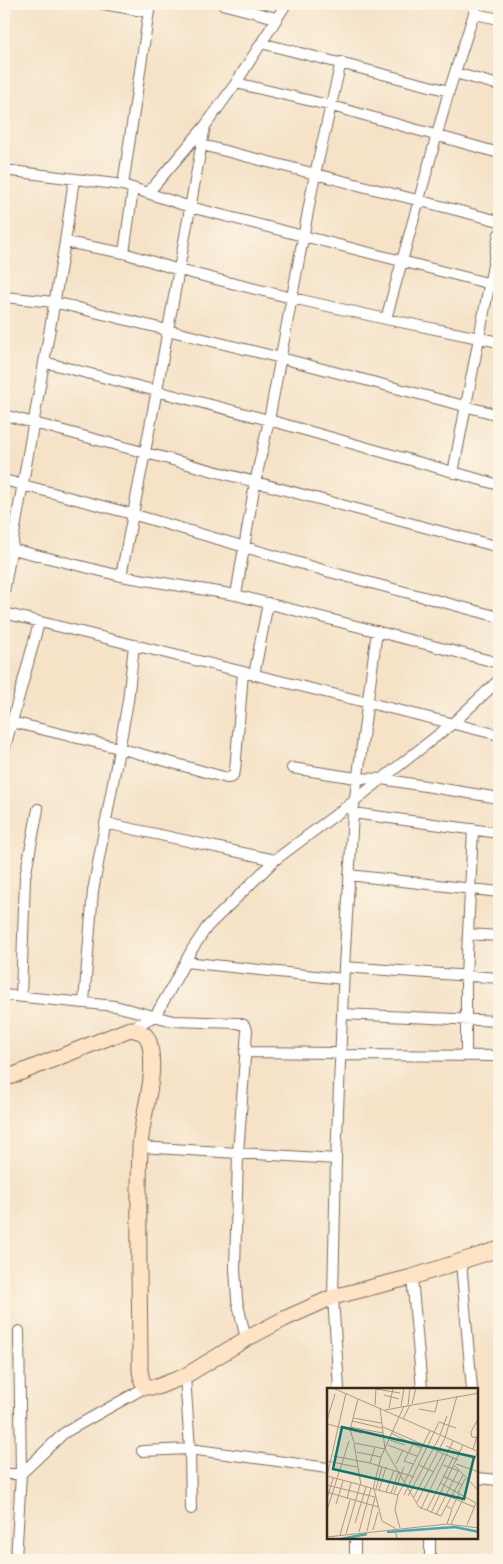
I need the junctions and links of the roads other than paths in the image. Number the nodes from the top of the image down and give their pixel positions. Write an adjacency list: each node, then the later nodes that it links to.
1 (103, 4): 4 (street)
2 (222, 4): 6 (street)
3 (286, 4): 6 (street)
4 (150, 8): 22 (street)
5 (476, 9): 7 (street); 10 (street)
6 (276, 18): 8 (street)
7 (499, 19)
8 (261, 42): 9 (street); 11 (street)
9 (342, 62): 13 (street); 14 (street)
10 (456, 74): 12 (street); 13 (street)
11 (236, 83): 14 (street); 15 (street)
12 (499, 85)
13 (449, 90): 16 (street)
14 (332, 106): 16 (street); 20 (street)
15 (205, 126): 17 (street); 24 (street)
16 (437, 135): 18 (street); 25 (street)
17 (202, 145): 20 (street); 26 (street)
18 (499, 153)
19 (4, 170): 21 (street)
20 (315, 174): 25 (street); 29 (street)
21 (74, 179): 22 (street); 30 (street)
22 (123, 185): 23 (street)
23 (133, 189): 24 (street); 31 (street)
24 (148, 194): 26 (street)
25 (418, 201): 27 (street); 32 (street)
26 (190, 208): 29 (street); 33 (street)
27 (499, 221)
28 (499, 234): 34 (street)
29 (303, 236): 32 (street); 36 (street)
30 (65, 242): 31 (street); 37 (street)
31 (124, 253): 33 (street)
32 (402, 261): 34 (street); 38 (street)
33 (179, 270): 36 (street); 39 (street)
34 (495, 285): 40 (street)
35 (4, 297): 37 (street)
36 (292, 298): 38 (street); 42 (street)
37 (54, 302): 39 (street); 43 (street)
38 (386, 319): 40 (street)
39 (168, 331): 42 (street); 44 (street)
40 (480, 337): 41 (street); 45 (street)
41 (499, 342)
42 (280, 358): 45 (street); 48 (street)
43 (44, 362): 44 (street); 49 (street)
44 (157, 390): 48 (street); 50 (street)
45 (466, 407): 47 (street); 51 (street)
46 (4, 415): 49 (street)
47 (499, 415)
48 (269, 420): 51 (street); 53 (street)
49 (32, 423): 50 (street); 54 (street)
50 (145, 452): 53 (street); 56 (street)
51 (453, 473): 55 (street)
52 (4, 480): 54 (street)
53 (255, 483): 57 (street); 58 (street)
54 (21, 485): 56 (street); 59 (street)
55 (499, 485)
56 (132, 514): 57 (street); 60 (street)
57 (244, 547): 62 (street); 65 (street)
58 (499, 547)
59 (7, 548): 60 (street); 61 (street)
60 (121, 576): 62 (street)
61 (4, 592)
62 (236, 596): 63 (street)
63 (268, 603): 67 (street); 71 (street)
64 (4, 613): 66 (street)
65 (499, 617)
66 (39, 623): 68 (street); 74 (street)
67 (377, 631): 69 (street); 73 (street)
68 (134, 645): 70 (street); 77 (street)
69 (499, 663)
70 (243, 672): 71 (street); 77 (street)
71 (254, 675): 73 (street)
72 (499, 680): 75 (street)
73 (367, 702): 75 (street); 80 (street)
74 (12, 722): 77 (street); 78 (street)
75 (452, 724): 76 (street); 81 (street)
76 (499, 735)
77 (119, 748): 86 (street)
78 (4, 751)
79 (292, 768): 80 (street)
80 (356, 778): 81 (street); 83 (street)
81 (382, 779): 82 (street); 83 (street)
82 (499, 798)
83 (354, 801): 85 (street); 89 (street)
84 (38, 809): 101 (street)
85 (352, 813): 87 (street); 90 (street)
86 (105, 823): 89 (street); 102 (street)
87 (473, 829): 88 (street); 91 (street)
88 (499, 832)
89 (275, 860): 95 (street)
90 (348, 875): 91 (street); 96 (street)
91 (471, 889): 92 (street); 93 (street)
92 (499, 892)
93 (468, 934): 94 (street); 97 (street)
94 (499, 936)
95 (185, 962): 99 (street); 104 (street)
96 (344, 967): 97 (street); 99 (street)
97 (466, 976): 98 (street); 105 (street)
98 (499, 978)
99 (343, 979): 103 (street)
100 (4, 995): 101 (street)
101 (21, 996): 102 (street)
102 (84, 1002): 104 (street)
103 (342, 1014): 105 (street); 109 (street)
104 (155, 1016): 107 (street); 108 (street)
105 (466, 1020): 106 (street); 110 (street)
106 (499, 1021)
107 (130, 1029): 112 (main road); 113 (main road)
108 (245, 1052): 109 (street); 114 (street)
109 (340, 1055): 110 (street); 115 (street)
110 (466, 1056): 111 (street)
111 (499, 1056)
112 (4, 1079)
113 (140, 1146): 114 (street); 123 (main road)
114 (238, 1154): 115 (street); 121 (street)
115 (336, 1159): 119 (street)
116 (499, 1249): 117 (main road)
117 (461, 1262): 118 (main road); 126 (street)
118 (412, 1277): 119 (main road); 125 (street)
119 (333, 1297): 121 (main road); 124 (street)
120 (18, 1331): 131 (street)
121 (246, 1339): 122 (main road)
122 (185, 1376): 123 (main road); 127 (street)
123 (146, 1387): 131 (street)
124 (339, 1388)
125 (422, 1388)
126 (472, 1388)
127 (190, 1449): 128 (street); 129 (street); 134 (street)
128 (142, 1451)
129 (327, 1468)
130 (4, 1474): 131 (street)
131 (21, 1474): 137 (street)
132 (478, 1478): 133 (street)
133 (499, 1480)
134 (191, 1509)
135 (355, 1539): 138 (street)
136 (430, 1539): 139 (street)
137 (16, 1560)
138 (355, 1560)
139 (430, 1560)

